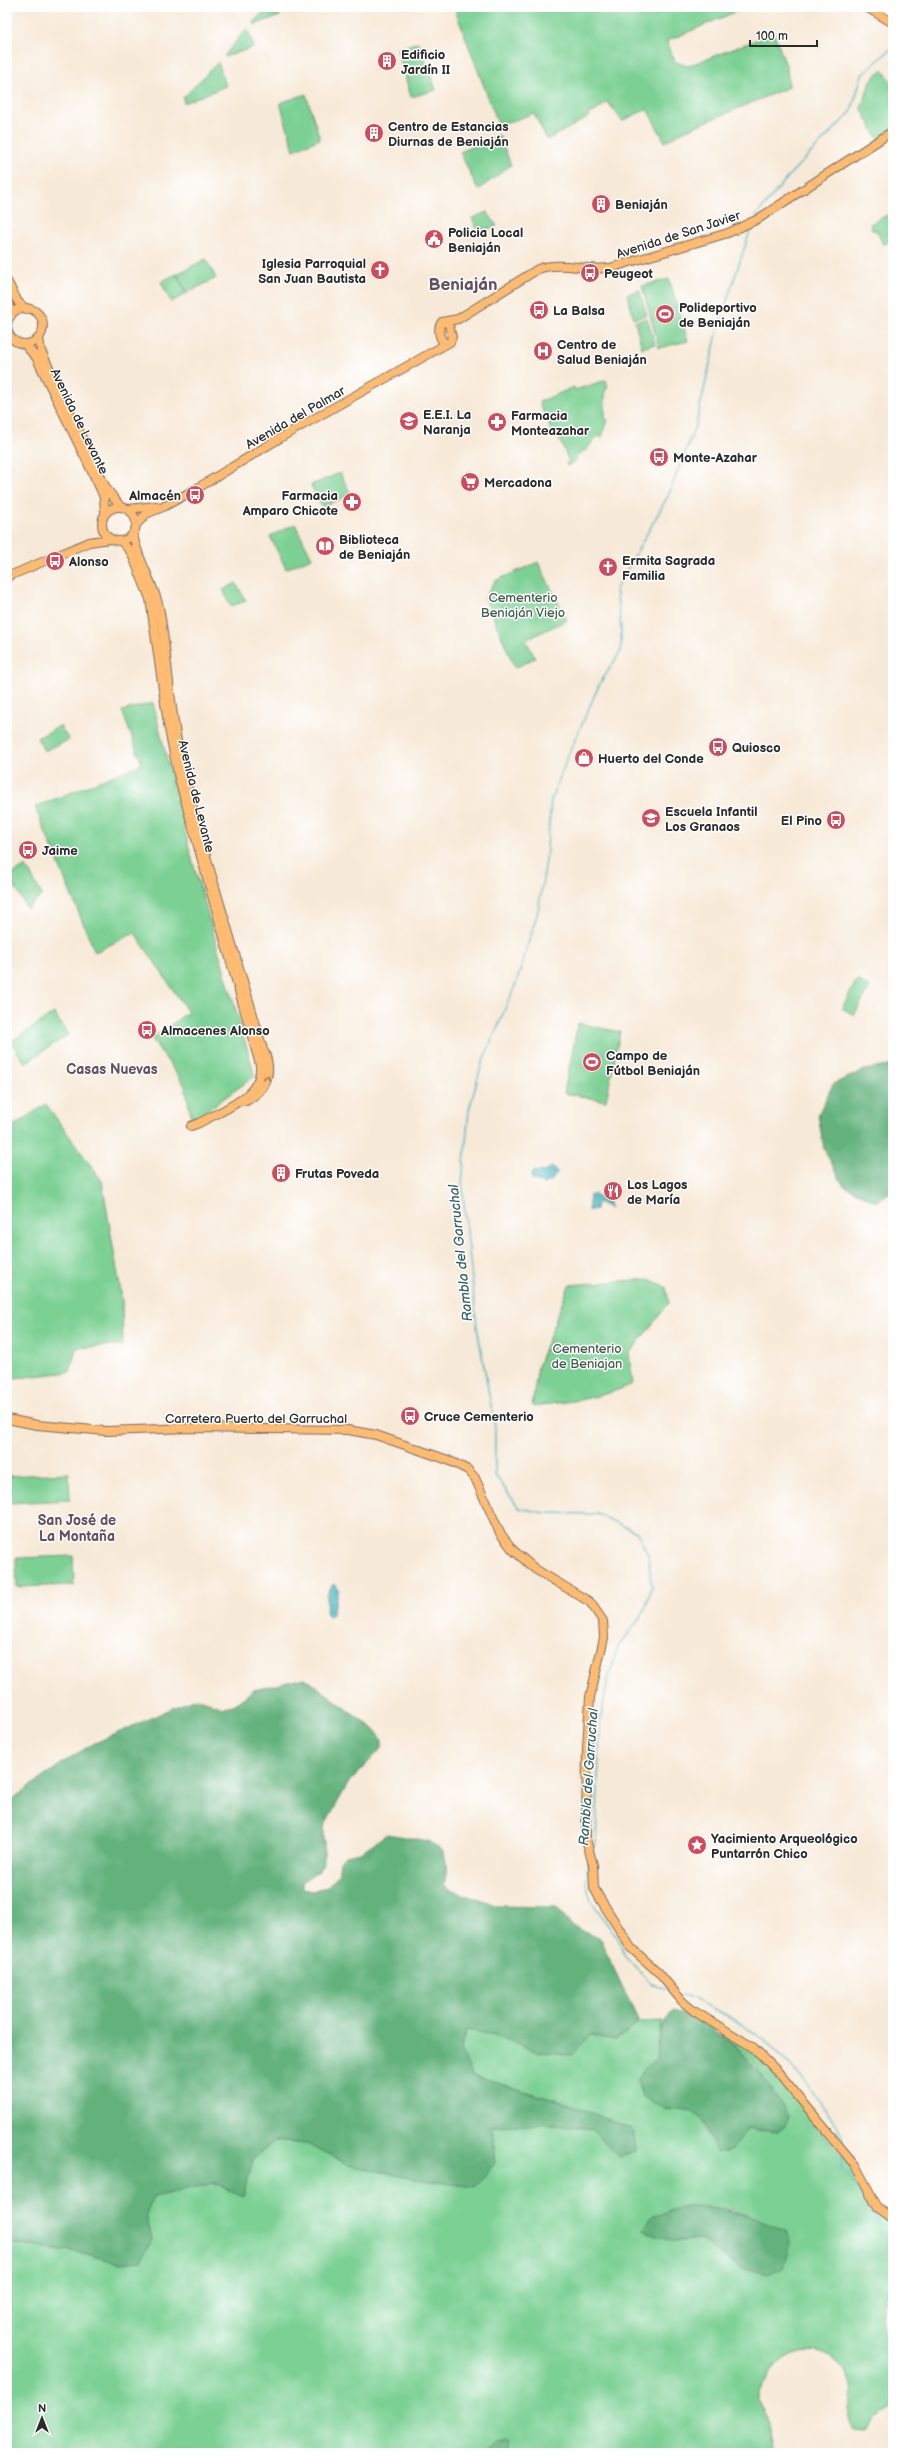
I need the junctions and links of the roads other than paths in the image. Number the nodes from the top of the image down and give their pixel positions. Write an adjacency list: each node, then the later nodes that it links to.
1 (866, 7): 2 (main road)
2 (893, 22)
3 (893, 131): 8 (main road, Avenida de San Javier)
4 (7, 281): 6 (main road)
5 (7, 296): 7 (main road)
6 (26, 309): 7 (main road); 11 (main road)
7 (11, 316): 13 (main road)
8 (458, 319): 9 (main road, Avenida de San Javier); 10 (main road, Avenida de San Javier)
9 (448, 322): 10 (main road); 12 (main road)
10 (451, 331): 12 (main road, Avenida de San Javier)
11 (38, 338): 13 (main road); 15 (main road, Avenida de Levante)
12 (444, 341): 14 (main road, Avenida del Palmar)
13 (24, 344): 17 (main road, Avenida de Levante)
14 (169, 504): 16 (main road, Avenida del Palmar); 18 (main road, Avenida del Palmar)
15 (120, 506): 16 (main road); 17 (main road)
16 (128, 509): 18 (main road)
17 (105, 512): 19 (main road)
18 (136, 525): 20 (main road)
19 (102, 528): 21 (main road); 23 (main road)
20 (134, 533): 22 (main road); 25 (main road, Avenida de Levante)
21 (110, 539): 22 (main road); 23 (main road)
22 (120, 541): 26 (main road, Avenida de Levante)
23 (89, 542): 24 (main road)
24 (7, 577)
25 (260, 1037): 26 (main road, Avenida de Levante); 26 (main road, Avenida de Levante, one-way to 25)
26 (259, 1058)
27 (7, 1419): 28 (main road, Carretera Puerto del Garruchal)
28 (893, 2219)

